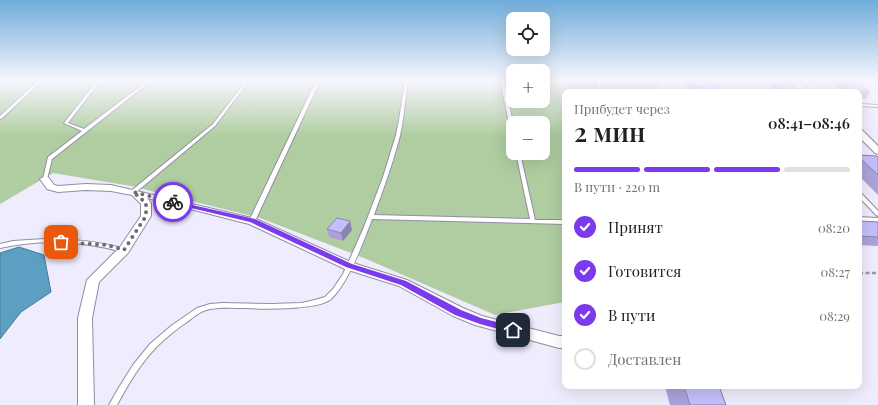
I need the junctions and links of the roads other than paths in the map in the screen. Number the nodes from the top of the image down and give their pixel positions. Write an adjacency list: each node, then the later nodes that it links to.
1 (20, 100): 11 (lane)
2 (84, 100): 12 (lane)
3 (125, 100): 12 (lane)
4 (233, 100): 17 (lane)
5 (309, 100): 23 (lane)
6 (403, 100): 20 (lane)
7 (506, 100): 10 (lane)
8 (862, 105): 9 (lane)
9 (878, 106)
10 (510, 116)
11 (0, 118)
12 (86, 130): 16 (lane)
13 (862, 135): 14 (street)
14 (878, 151)
15 (520, 160): 24 (lane)
16 (46, 179): 17 (street)
17 (133, 192): 23 (street); 27 (street)
18 (862, 197): 19 (lane)
19 (878, 214)
20 (371, 217): 24 (lane); 28 (lane)
21 (862, 218): 22 (lane)
22 (878, 220)
23 (252, 221): 28 (street)
24 (533, 221): 25 (lane)
25 (562, 222)
26 (0, 246): 27 (lane)
27 (124, 250): 30 (street)
28 (349, 266): 29 (street); 31 (lane)
29 (562, 342)
30 (86, 405)
31 (113, 405)

